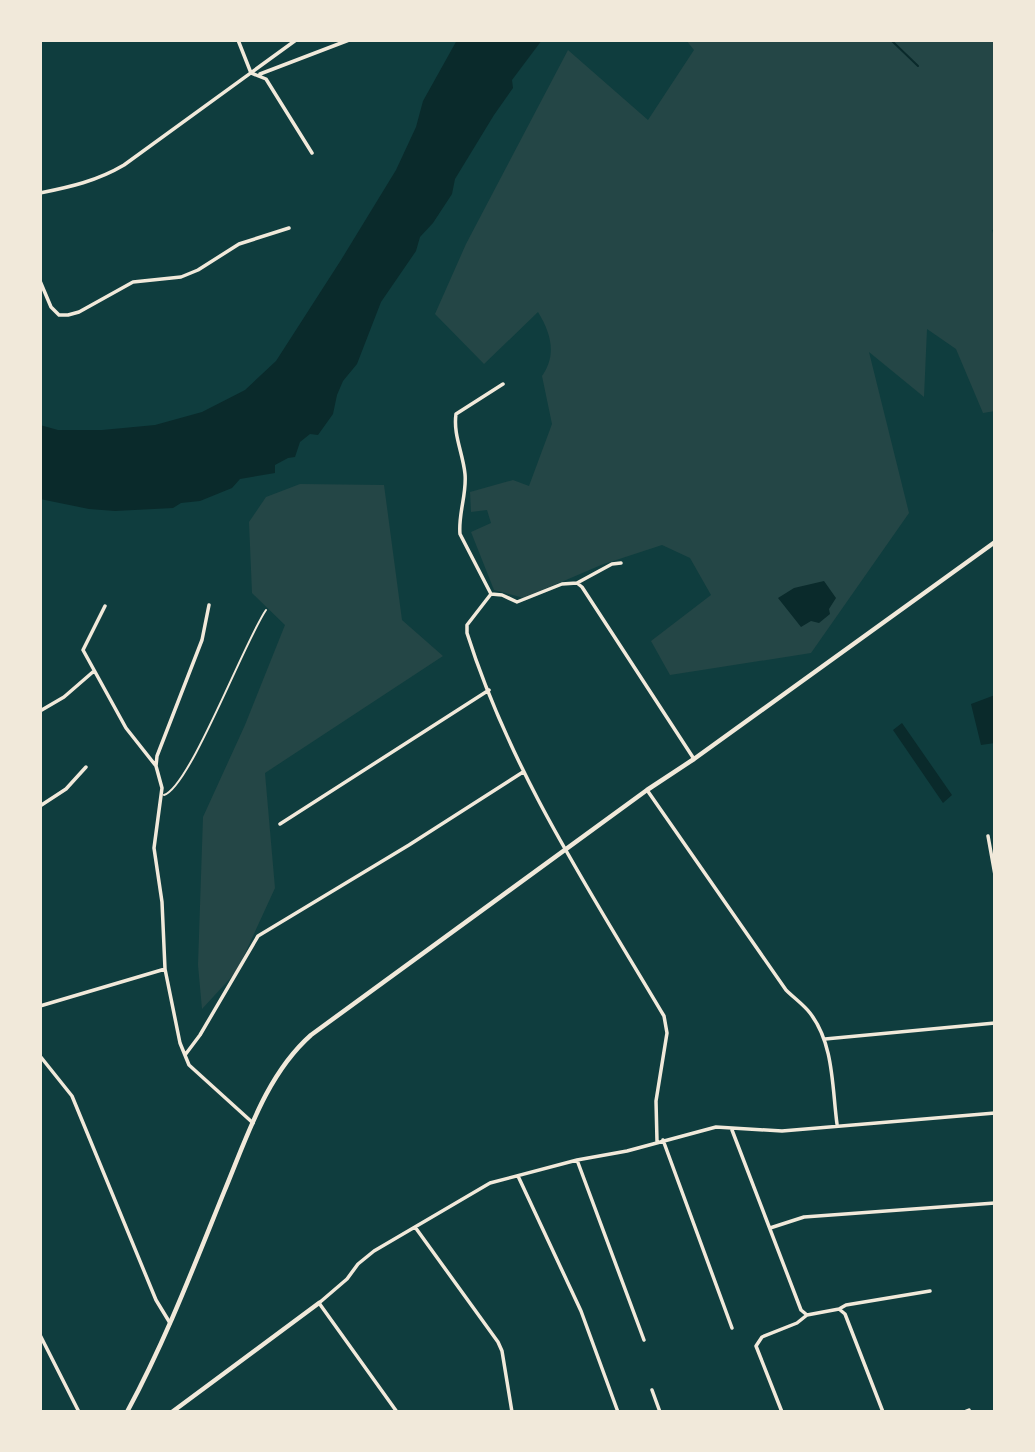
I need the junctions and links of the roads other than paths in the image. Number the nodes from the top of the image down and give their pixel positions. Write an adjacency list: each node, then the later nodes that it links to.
1 (238, 40): 4 (street)
2 (296, 40): 4 (street)
3 (349, 40): 5 (street)
4 (251, 73): 5 (street); 7 (street)
5 (260, 74): 6 (street)
6 (312, 153)
7 (40, 193)
8 (289, 228): 9 (street)
9 (40, 281)
10 (503, 384): 14 (street)
11 (995, 542): 21 (street)
12 (621, 563): 13 (street)
13 (577, 583): 14 (street); 21 (street)
14 (491, 594): 19 (street)
15 (209, 605): 22 (street)
16 (105, 606): 18 (street)
17 (266, 610): 26 (lane)
18 (94, 671): 20 (street); 22 (street)
19 (489, 690): 24 (street); 28 (street)
20 (40, 711)
21 (694, 759): 25 (street)
22 (156, 766): 26 (street)
23 (86, 767): 27 (street)
24 (523, 772): 30 (street); 36 (street)
25 (647, 790): 30 (street); 35 (street)
26 (163, 795): 32 (street)
27 (40, 806)
28 (280, 824)
29 (988, 836): 31 (street)
30 (565, 851): 39 (street); 43 (street)
31 (995, 875)
32 (165, 969): 33 (street); 36 (street)
33 (40, 1006)
34 (995, 1023): 35 (street)
35 (825, 1039): 40 (street)
36 (185, 1055): 39 (street)
37 (40, 1056): 53 (street)
38 (995, 1113): 40 (street)
39 (253, 1123): 53 (street)
40 (837, 1125): 41 (street)
41 (731, 1129): 42 (street); 48 (street)
42 (663, 1140): 43 (street); 54 (street)
43 (657, 1142): 44 (street)
44 (577, 1160): 45 (street); 56 (street)
45 (518, 1176): 47 (street); 64 (street)
46 (995, 1203): 48 (street)
47 (415, 1227): 50 (street); 63 (street)
48 (770, 1228): 52 (street)
49 (930, 1291): 51 (street)
50 (319, 1303): 61 (street); 62 (street)
51 (839, 1309): 52 (street); 67 (street)
52 (807, 1315): 66 (street)
53 (170, 1323): 60 (street)
54 (733, 1328)
55 (40, 1335): 59 (street)
56 (644, 1340)
57 (652, 1390): 65 (street)
58 (970, 1409): 68 (street)
59 (79, 1412)
60 (127, 1412)
61 (172, 1412)
62 (397, 1412)
63 (512, 1412)
64 (618, 1412)
65 (660, 1412)
66 (782, 1412)
67 (883, 1412)
68 (964, 1412)

